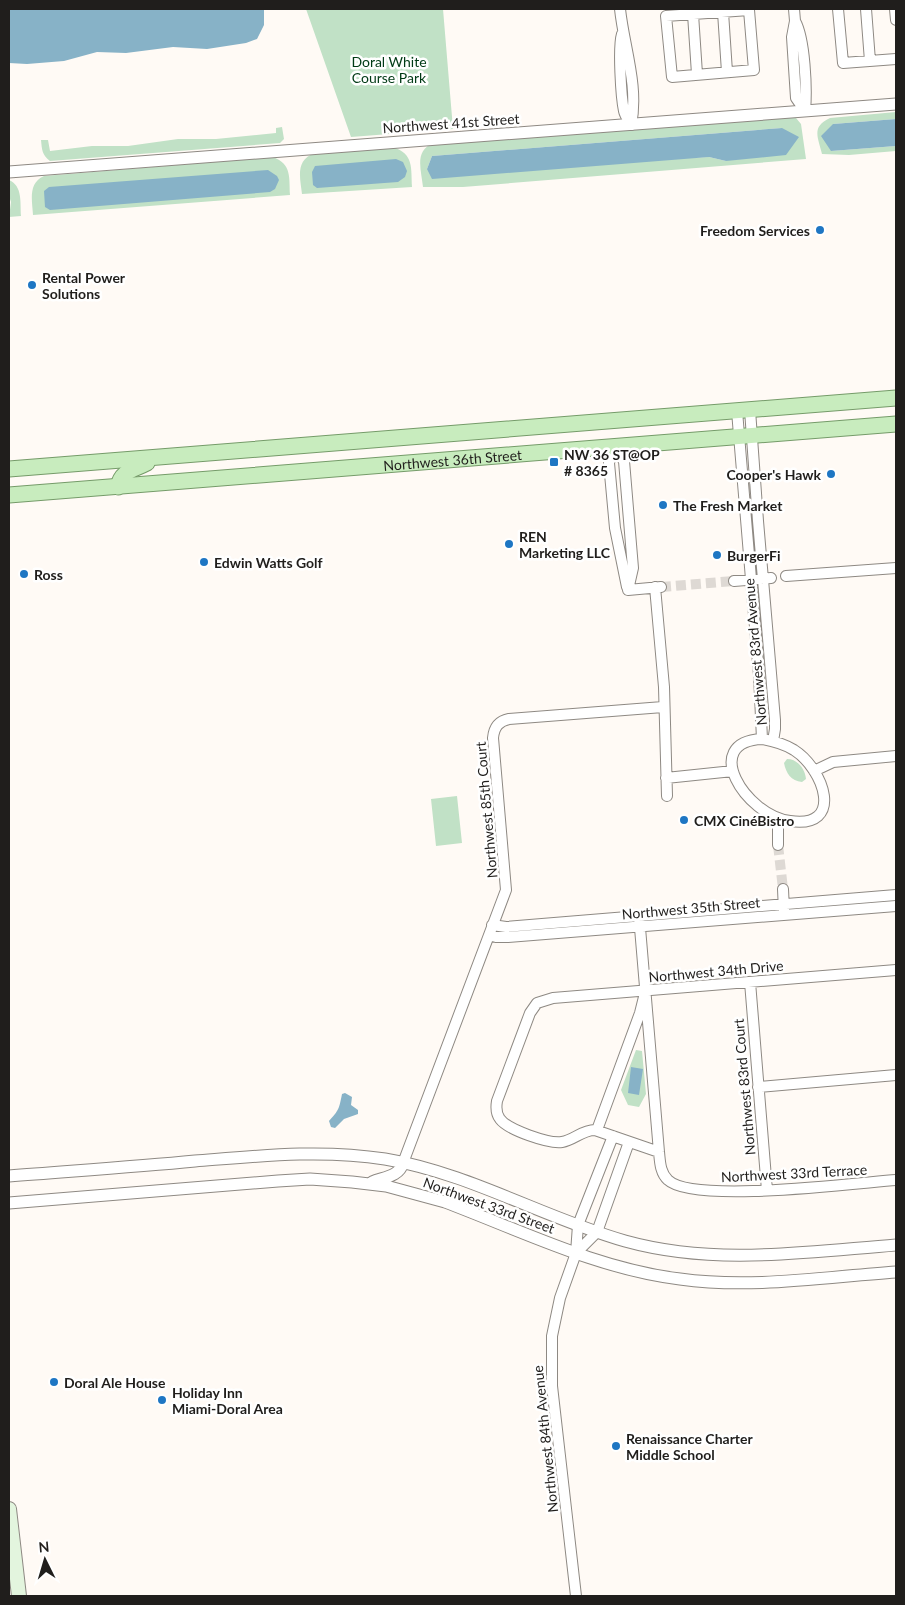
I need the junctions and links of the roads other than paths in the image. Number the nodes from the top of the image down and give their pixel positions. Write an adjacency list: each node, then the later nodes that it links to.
1 (620, 9): 16 (street)
2 (794, 9): 15 (street)
3 (838, 9): 11 (street)
4 (866, 9): 11 (street)
5 (895, 9): 9 (street)
6 (708, 11): 7 (street); 8 (street)
7 (722, 12): 12 (street); 12 (street)
8 (693, 14): 13 (street); 13 (street)
9 (896, 20)
10 (896, 59): 11 (street)
11 (870, 61)
12 (727, 72): 13 (street)
13 (697, 74)
14 (896, 104): 15 (street, Northwest 41st Street)
15 (805, 111): 16 (street, Northwest 41st Street)
16 (631, 125): 17 (street, Northwest 41st Street)
17 (9, 172)
18 (896, 398): 19 (main road, Northwest 36th Street)
19 (744, 411): 20 (main road, Northwest 36th Street); 23 (street, Northwest 83rd Avenue)
20 (612, 421): 22 (main road, Northwest 36th Street); 24 (main road)
21 (896, 424): 23 (main road, Northwest 36th Street)
22 (452, 434): 25 (main road, Northwest 36th Street); 26 (main road)
23 (745, 436): 24 (main road, Northwest 36th Street); 34 (street, Northwest 83rd Avenue); 35 (street, Northwest 83rd Avenue)
24 (614, 447): 26 (main road, Northwest 36th Street); 30 (street); 31 (street)
25 (158, 458): 27 (main road, Northwest 36th Street); 28 (main road)
26 (453, 460): 28 (main road, Northwest 36th Street)
27 (9, 469)
28 (118, 487): 29 (main road, Northwest 36th Street)
29 (9, 495)
30 (628, 505): 31 (street); 37 (street)
31 (613, 507): 37 (street)
32 (896, 568): 33 (street)
33 (786, 576)
34 (767, 578): 35 (street); 40 (street, Northwest 83rd Avenue)
35 (750, 579): 36 (street); 39 (street, Northwest 83rd Avenue)
36 (734, 580)
37 (628, 590): 38 (street)
38 (663, 707): 44 (street); 53 (street, Northwest 85th Court)
39 (762, 739): 40 (street); 42 (street)
40 (773, 741): 43 (street)
41 (896, 756): 43 (street)
42 (733, 771): 44 (street); 46 (street)
43 (814, 771): 46 (street)
44 (666, 778): 45 (street)
45 (668, 796)
46 (778, 818): 47 (street)
47 (778, 845)
48 (783, 889): 51 (street)
49 (896, 895): 51 (street, Northwest 35th Street)
50 (896, 906): 51 (street, Northwest 35th Street)
51 (784, 910): 52 (street, Northwest 35th Street)
52 (640, 921): 53 (street, Northwest 35th Street); 56 (street)
53 (491, 930): 63 (street, Northwest 85th Court)
54 (896, 970): 55 (street, Northwest 34th Drive)
55 (750, 982): 56 (street, Northwest 34th Drive); 58 (street, Northwest 83rd Court)
56 (646, 991): 59 (street); 59 (street, Northwest 34th Drive); 62 (street)
57 (896, 1075): 58 (street)
58 (758, 1087): 67 (street, Northwest 83rd Court)
59 (597, 1130): 60 (street)
60 (613, 1136): 61 (street); 69 (street, Northwest 84th Avenue)
61 (629, 1142): 62 (street); 70 (street, Northwest 84th Avenue)
62 (659, 1152): 67 (street, Northwest 33rd Terrace)
63 (403, 1163): 64 (street, Northwest 33rd Street); 66 (street); 69 (street, Northwest 33rd Street)
64 (9, 1176)
65 (896, 1180): 67 (street, Northwest 33rd Terrace)
66 (368, 1184): 68 (street, Northwest 33rd Street); 72 (street, Northwest 33rd Street)
67 (767, 1190)
68 (9, 1203)
69 (578, 1225): 70 (street, Northwest 33rd Street); 72 (street, Northwest 84th Avenue)
70 (597, 1232): 71 (street, Northwest 33rd Street); 72 (street, Northwest 84th Avenue)
71 (896, 1245)
72 (576, 1252): 73 (street, Northwest 33rd Street); 76 (street, Northwest 84th Avenue)
73 (896, 1272)
74 (9, 1509): 75 (main road)
75 (19, 1596)
76 (576, 1596)

